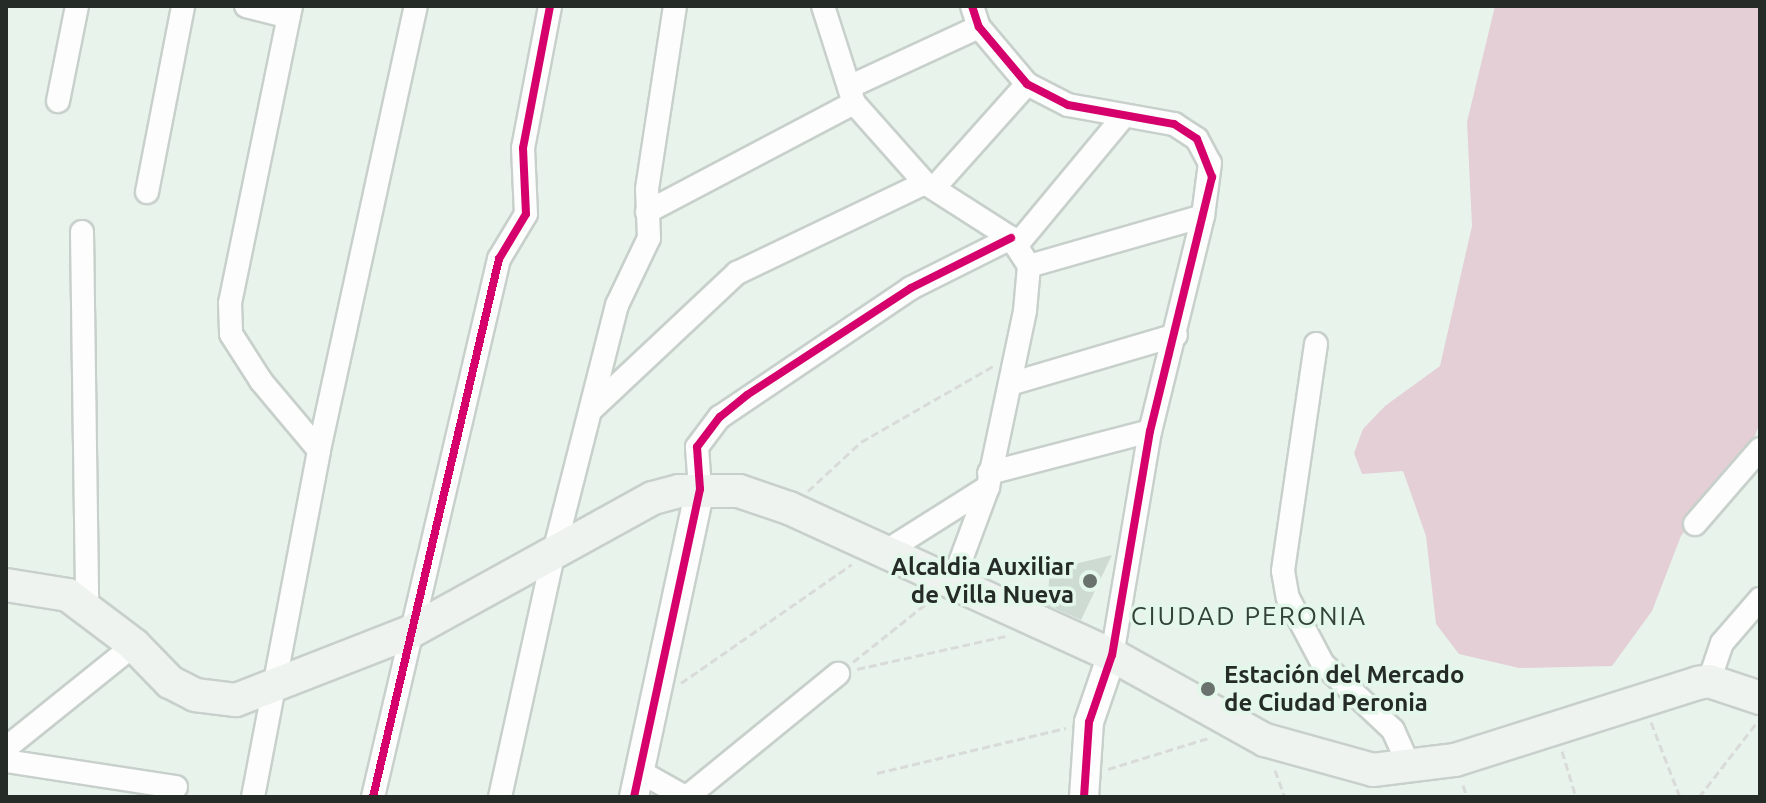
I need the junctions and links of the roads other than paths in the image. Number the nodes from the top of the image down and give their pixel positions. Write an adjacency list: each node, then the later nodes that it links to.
1 (77, 6): 12 (street)
2 (183, 6): 15 (street)
3 (246, 6): 8 (street)
4 (416, 6): 27 (street)
5 (550, 6): 37 (street)
6 (675, 6): 16 (street)
7 (823, 6): 11 (street)
8 (290, 12): 27 (street)
9 (976, 17): 10 (street); 11 (street)
10 (1027, 84): 13 (street); 14 (street)
11 (852, 95): 14 (street); 16 (street)
12 (58, 101)
13 (1123, 117): 17 (street); 19 (street)
14 (929, 185): 19 (street); 24 (street)
15 (147, 192)
16 (647, 212): 24 (street)
17 (1203, 216): 20 (street); 21 (street)
18 (82, 232): 36 (street)
19 (1014, 242): 20 (street); 29 (street)
20 (1029, 266): 23 (street)
21 (1176, 335): 23 (street); 25 (street)
22 (1316, 344): 46 (street)
23 (1010, 384): 28 (street)
24 (592, 409): 32 (street)
25 (1150, 431): 28 (street); 39 (street)
26 (1760, 449): 30 (street)
27 (319, 450): 42 (street)
28 (989, 480): 31 (street); 33 (street)
29 (700, 489): 31 (main road); 32 (main road); 47 (street)
30 (1695, 524)
31 (879, 550): 33 (main road)
32 (553, 556): 37 (main road); 52 (street)
33 (952, 584): 39 (main road)
34 (6, 585): 36 (main road)
35 (1760, 599): 41 (street)
36 (87, 606): 38 (main road)
37 (410, 632): 42 (main road); 51 (street)
38 (134, 645): 42 (main road); 44 (street)
39 (1112, 655): 46 (main road); 49 (street)
40 (838, 674): 53 (street)
41 (1709, 681): 43 (main road); 46 (main road)
42 (277, 683): 50 (street)
43 (1756, 713)
44 (6, 748)
45 (6, 761): 48 (street)
46 (1410, 768)
47 (637, 784): 53 (street)
48 (176, 787)
49 (1083, 787)
50 (253, 797)
51 (373, 797)
52 (500, 797)
53 (686, 797)

